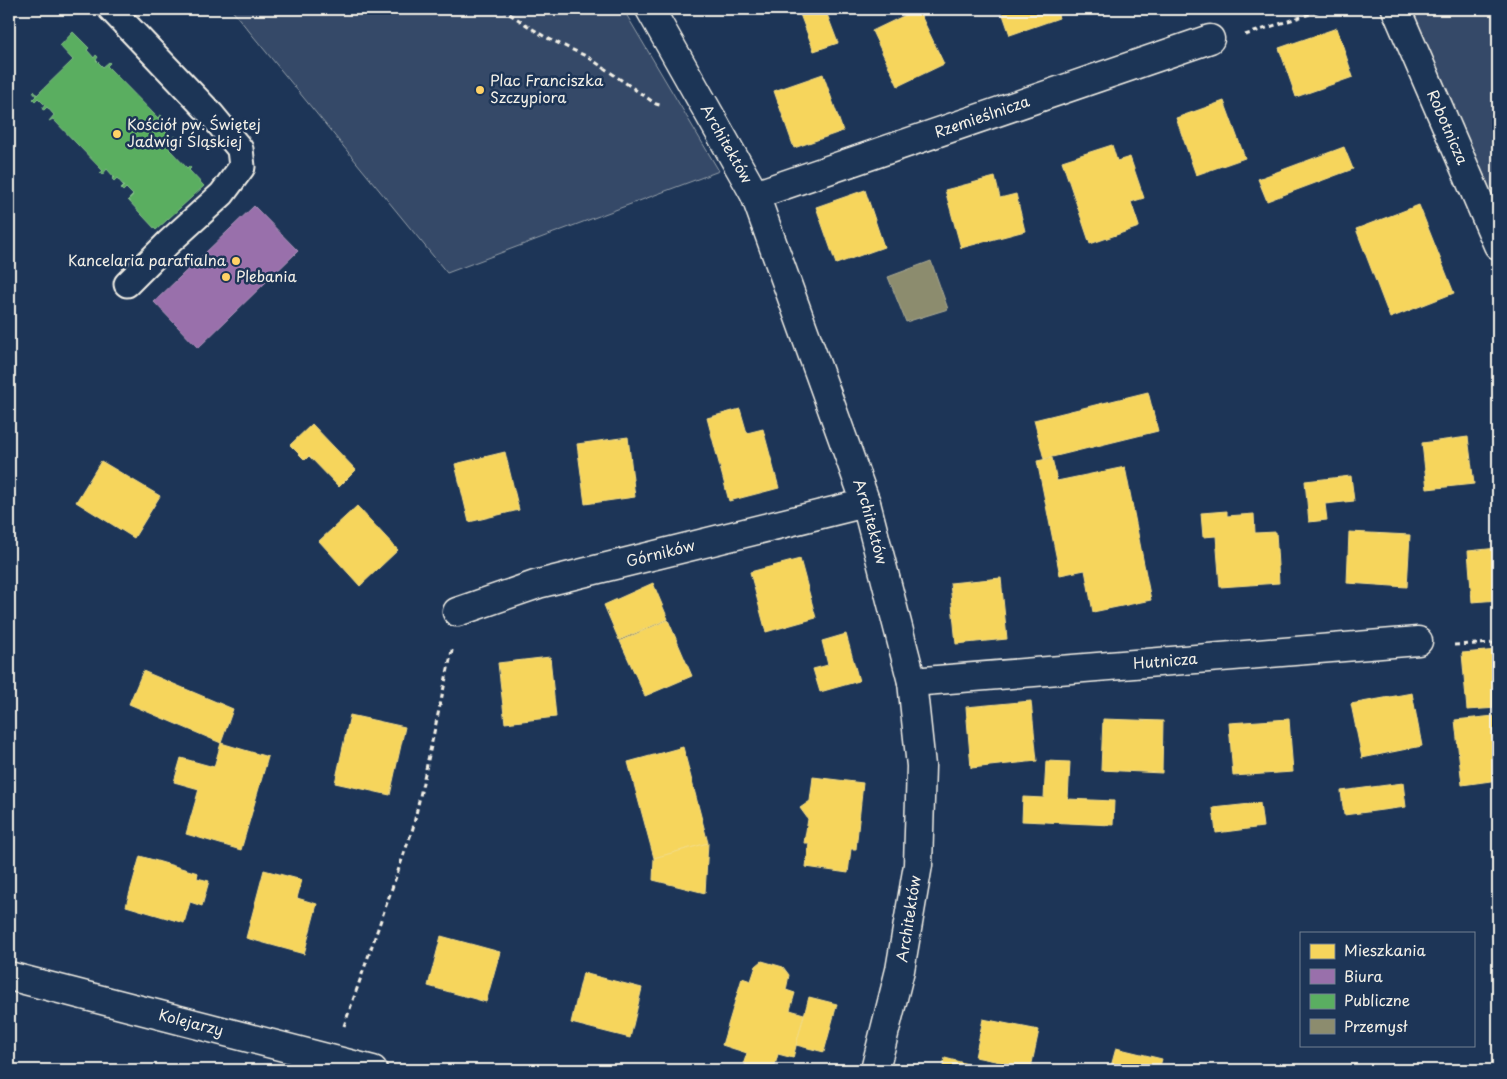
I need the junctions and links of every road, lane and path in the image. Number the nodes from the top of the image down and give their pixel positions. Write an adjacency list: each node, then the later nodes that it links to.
1 (111, 9): 10 (lane)
2 (502, 9): 7 (path)
3 (650, 9): 8 (street, Architektów)
4 (1325, 9): 6 (path)
5 (1396, 9): 9 (street, Robotnicza)
6 (1210, 39): 8 (street, Rzemieślnicza)
7 (664, 106)
8 (755, 195): 11 (street, Architektów)
9 (1498, 245)
10 (127, 284)
11 (866, 503): 12 (street, Górników); 15 (street, Architektów)
12 (457, 612): 17 (path)
13 (1418, 641): 14 (path); 15 (street, Hutnicza)
14 (1498, 643)
15 (912, 682): 19 (street, Architektów)
16 (9, 976): 17 (street, Kolejarzy)
17 (332, 1060): 18 (street, Kolejarzy)
18 (373, 1070)
19 (875, 1070)

